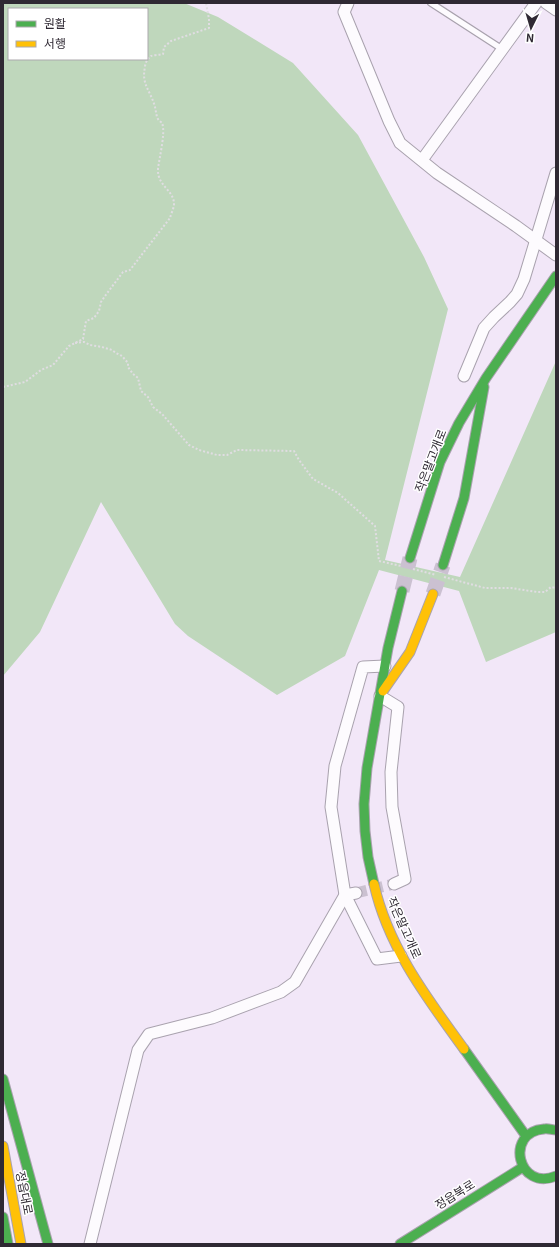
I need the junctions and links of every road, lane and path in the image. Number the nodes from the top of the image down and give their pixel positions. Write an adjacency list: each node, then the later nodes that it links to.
1 (206, 3): 9 (path)
2 (348, 3): 10 (street)
3 (431, 3): 7 (lane)
4 (536, 3): 7 (street)
5 (546, 3): 6 (street)
6 (556, 10)
7 (502, 50): 10 (street)
8 (148, 60): 15 (path)
9 (148, 60)
10 (422, 160): 12 (street)
11 (556, 173): 12 (street)
12 (536, 240): 13 (street); 16 (street)
13 (556, 255)
14 (556, 276): 17 (street, 작은말고개로)
15 (75, 343): 18 (path); 21 (path)
16 (464, 376)
17 (486, 378): 19 (street, 작은말고개로); 20 (street, 작은말고개로)
18 (3, 387)
19 (410, 558)
20 (443, 565)
21 (402, 566)
22 (409, 568): 23 (path)
23 (556, 588)
24 (402, 591): 26 (street, 작은말고개로)
25 (433, 594): 27 (street, 작은말고개로)
26 (385, 666): 27 (street, 작은말고개로); 29 (street)
27 (380, 696): 28 (street); 30 (street, 작은말고개로)
28 (394, 884)
29 (350, 894): 30 (street); 41 (street)
30 (401, 956): 33 (street, 작은말고개로)
31 (3, 1079): 40 (street)
32 (556, 1130): 33 (street)
33 (526, 1136): 35 (street)
34 (3, 1146): 39 (street, 정읍대로)
35 (523, 1167): 36 (street); 42 (street, 정읍북로)
36 (555, 1179)
37 (3, 1217): 38 (street)
38 (8, 1244)
39 (21, 1244)
40 (48, 1244)
41 (90, 1244)
42 (400, 1244)

